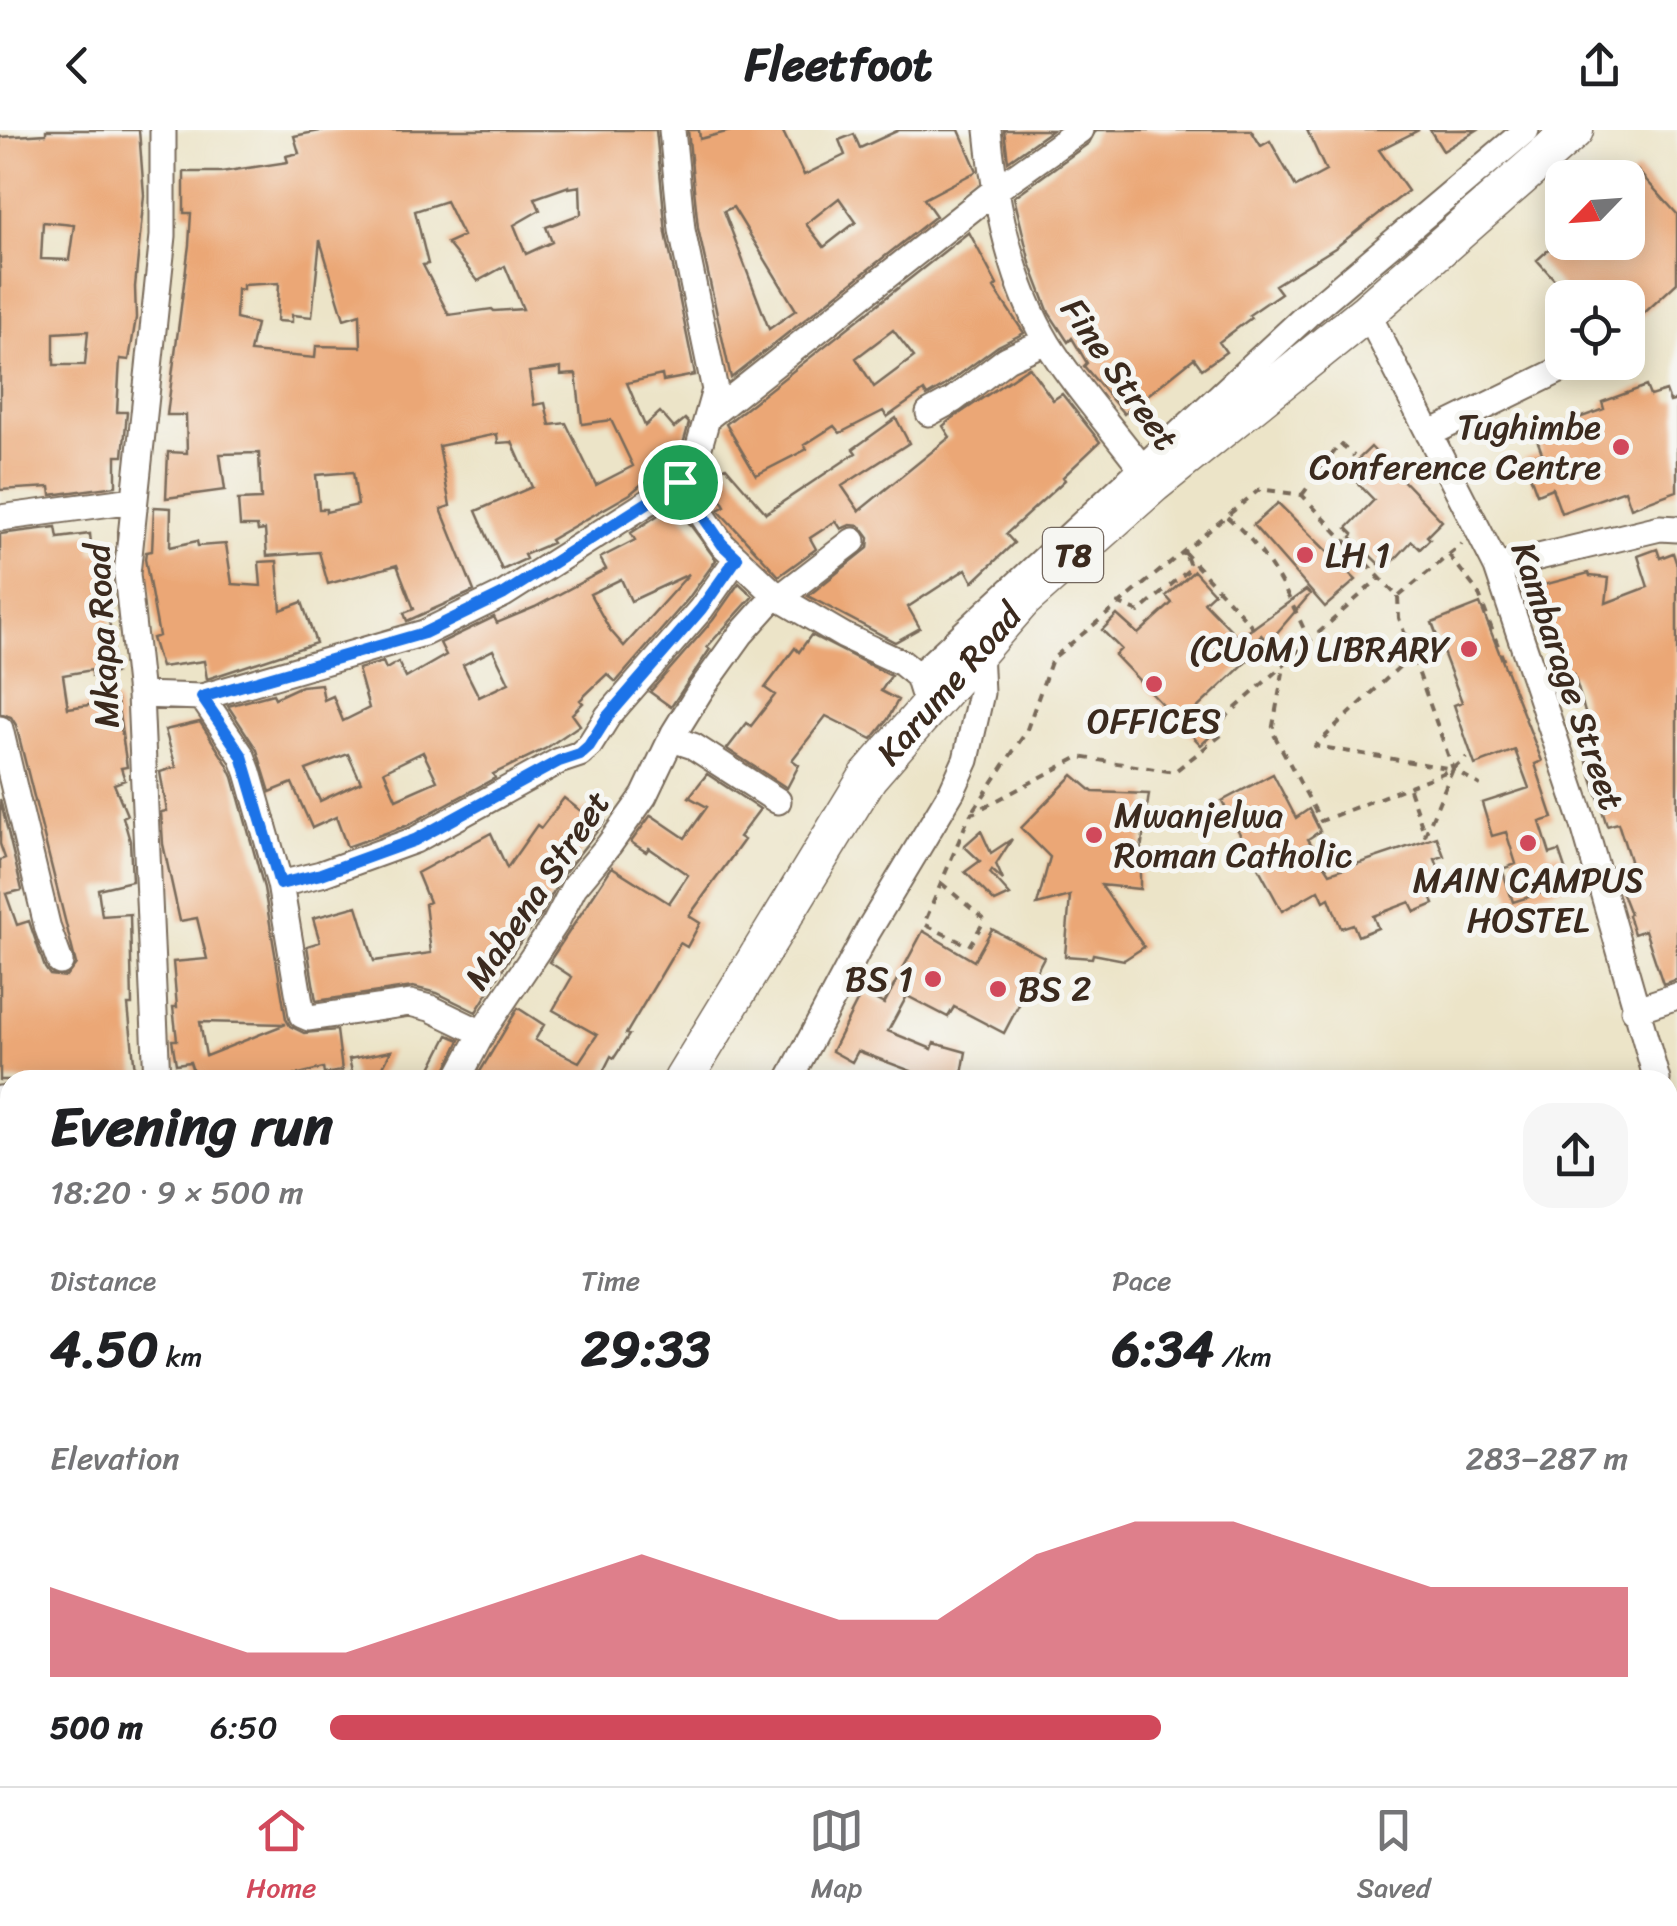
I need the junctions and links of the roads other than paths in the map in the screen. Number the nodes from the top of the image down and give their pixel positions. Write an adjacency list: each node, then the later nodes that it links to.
1 (162, 130): 16 (street, Mkapa Road)
2 (672, 130): 12 (street)
3 (988, 130): 7 (street, Fine Street)
4 (1080, 130): 7 (street)
5 (1526, 130): 14 (street)
6 (1574, 130): 8 (highway, Karume Road / T8)
7 (994, 191): 9 (street, Fine Street); 12 (street)
8 (1367, 312): 13 (street, Kambarage Street); 14 (highway, Karume Road / T8)
9 (1046, 341): 11 (street); 14 (street, Fine Street)
10 (1545, 377): 13 (street)
11 (929, 413)
12 (708, 417): 15 (street)
13 (1429, 434): 21 (street, Kambarage Street)
14 (1147, 475): 23 (highway, Karume Road / T8); 24 (street)
15 (680, 482): 20 (street); 26 (street)
16 (134, 500): 17 (street); 25 (street, Mkapa Road)
17 (0, 518)
18 (1677, 529): 21 (street)
19 (853, 540): 22 (street, Mabena Street)
20 (737, 558): 22 (street); 31 (street)
21 (1497, 567): 34 (street, Kambarage Street)
22 (778, 596): 24 (street); 29 (street, Mabena Street)
23 (979, 650): 27 (highway, Karume Road / T8); 39 (street)
24 (918, 676): 27 (street)
25 (140, 695): 26 (street); 36 (street, Mkapa Road)
26 (202, 697): 31 (street)
27 (923, 715): 38 (highway, Karume Road / T8)
28 (0, 730): 32 (street)
29 (673, 736): 30 (street); 35 (street, Mabena Street)
30 (778, 802)
31 (280, 884): 35 (street)
32 (60, 962)
33 (1677, 996): 34 (street)
34 (1634, 1010): 40 (street, Kambarage Street)
35 (482, 1033): 37 (street, Mabena Street)
36 (157, 1070)
37 (462, 1070)
38 (690, 1070)
39 (794, 1070)
40 (1653, 1070)

